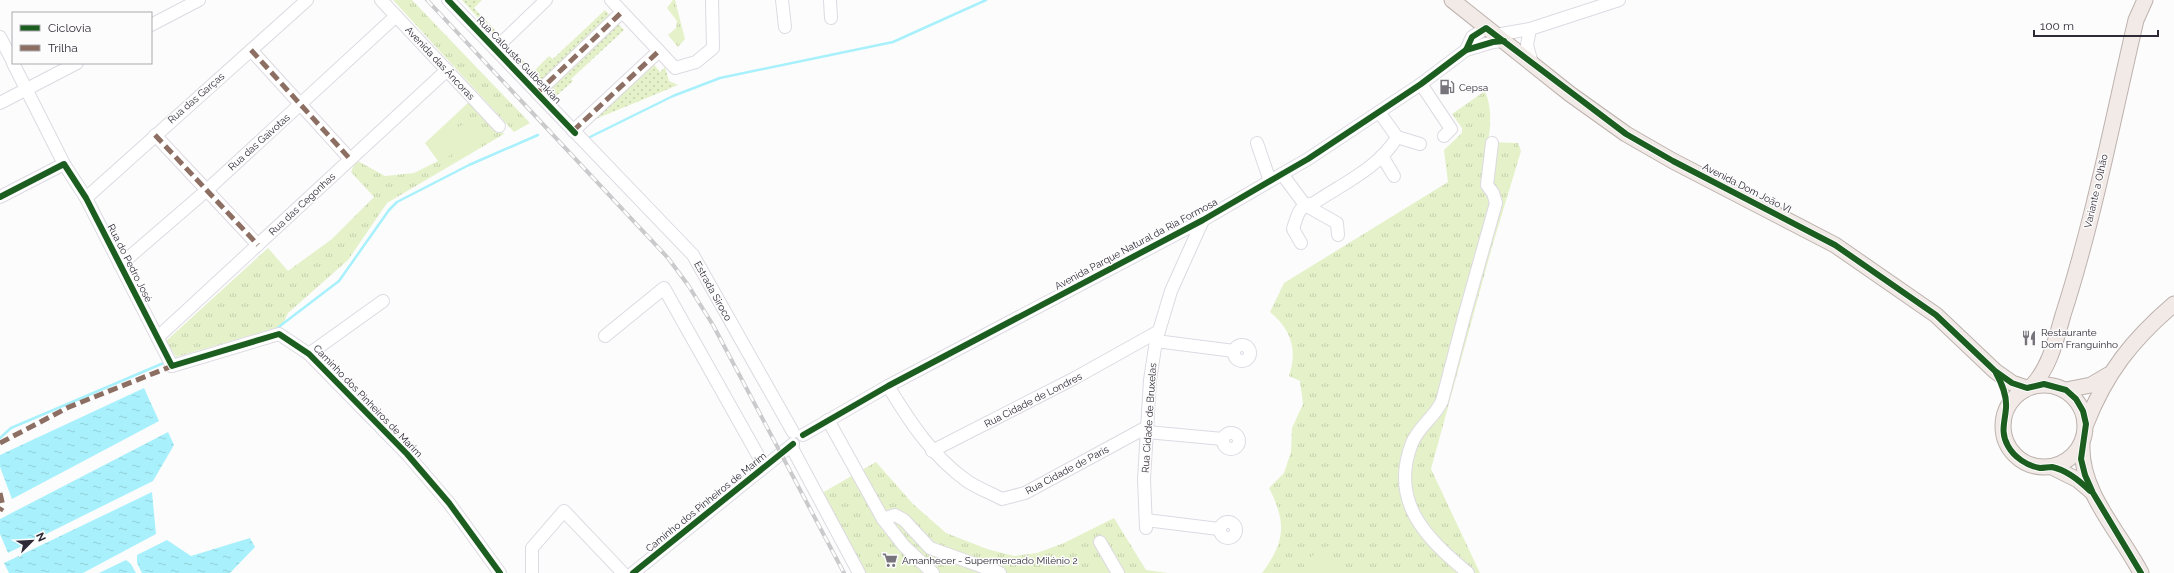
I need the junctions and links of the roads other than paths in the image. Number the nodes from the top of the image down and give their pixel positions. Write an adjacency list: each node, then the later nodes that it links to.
1 (199, 0): 19 (street)
2 (307, 0): 26 (street, Rua das Garças)
3 (381, 0): 16 (street, Avenida das Âncoras)
4 (546, 0): 25 (street)
5 (611, 0): 15 (street)
6 (712, 0): 27 (street)
7 (782, 0): 20 (street)
8 (830, 0): 17 (street)
9 (1452, 0): 14 (main road, Avenida Dom João VI)
10 (1620, 0): 21 (street)
11 (2134, 0): 18 (main road, Variante a Olhão)
12 (2145, 0): 18 (main road, Variante a Olhão)
13 (451, 1): 25 (street, Rua Calouste Gulbenkian)
14 (1464, 10): 23 (main road, Avenida Dom João VI); 24 (street)
15 (622, 12): 27 (street); 35 (street)
16 (396, 16): 32 (street, Avenida das Âncoras); 37 (street, Rua das Gaivotas)
17 (831, 18)
18 (2136, 20): 71 (main road, Variante a Olhão)
19 (152, 24)
20 (785, 27)
21 (1526, 33): 23 (street); 23 (street); 29 (street)
22 (0, 37): 28 (street, Rua do Pedro José)
23 (1499, 38): 24 (street); 24 (street); 29 (main road, Avenida Dom João VI)
24 (1475, 41): 33 (street, Avenida Parque Natural da Ria Formosa)
25 (495, 49): 35 (street, Rua Calouste Gulbenkian)
26 (251, 50): 37 (street); 41 (street, Rua das Garças)
27 (659, 51): 40 (street)
28 (12, 61)
29 (1532, 63): 73 (main road, Avenida Dom João VI)
30 (14, 64): 34 (street, Rua do Pedro José)
31 (75, 64): 34 (street)
32 (447, 70): 39 (street, Avenida das Âncoras); 48 (street, Rua das Cegonhas)
33 (1421, 84): 38 (street, Avenida Parque Natural da Ria Formosa); 42 (street)
34 (27, 89): 36 (street); 49 (street, Rua do Pedro José)
35 (537, 93): 40 (street, Rua Calouste Gulbenkian)
36 (0, 103)
37 (301, 104): 48 (street); 53 (street, Rua das Gaivotas)
38 (1379, 112): 43 (street); 50 (street, Avenida Parque Natural da Ria Formosa)
39 (498, 126)
40 (574, 132): 82 (street, Estrada Siroco)
41 (155, 135): 53 (street); 55 (street, Rua das Garças)
42 (1444, 136)
43 (1397, 137): 46 (street); 47 (street)
44 (1257, 143): 52 (street)
45 (1492, 143): 100 (street)
46 (1420, 144)
47 (1382, 156): 51 (street); 56 (street)
48 (350, 159): 60 (street, Rua das Cegonhas)
49 (64, 164): 54 (street); 55 (street, Rua do Pedro José)
50 (1282, 174): 52 (street, Avenida Parque Natural da Ria Formosa); 56 (street)
51 (1394, 176)
52 (1270, 181): 57 (street, Avenida Parque Natural da Ria Formosa)
53 (207, 190): 60 (street); 61 (street, Rua das Gaivotas)
54 (0, 197)
55 (86, 198): 61 (street, Rua do Pedro José)
56 (1305, 205): 58 (street); 59 (street)
57 (1203, 220): 65 (street, Rua Cidade de Bruxelas); 75 (street, Avenida Parque Natural da Ria Formosa)
58 (1338, 235)
59 (1301, 243)
60 (258, 245): 66 (street, Rua das Cegonhas)
61 (120, 265): 66 (street, Rua do Pedro José)
62 (383, 301): 69 (street)
63 (2174, 304): 74 (main road)
64 (605, 336): 86 (street)
65 (1158, 336): 67 (street, Rua Cidade de Londres); 68 (street); 70 (street, Rua Cidade de Bruxelas)
66 (158, 337): 72 (street, Rua do Pedro José)
67 (1132, 346): 70 (street); 85 (street, Rua Cidade de Londres)
68 (1234, 351)
69 (309, 354): 72 (street, Caminho dos Pinheiros de Marim); 92 (street, Caminho dos Pinheiros de Marim)
70 (1153, 359): 81 (street, Rua Cidade de Bruxelas)
71 (2049, 360): 76 (main road, Variante a Olhão); 77 (main road)
72 (175, 364)
73 (1995, 371): 76 (main road, Avenida Dom João VI); 78 (main road, Avenida Dom João VI)
74 (2109, 374): 77 (main road); 80 (main road)
75 (888, 386): 79 (street, Avenida Parque Natural da Ria Formosa); 85 (street, Rua Cidade de Paris)
76 (2030, 387): 77 (main road); 78 (main road)
77 (2061, 388): 80 (main road)
78 (2006, 409): 87 (main road)
79 (828, 420): 82 (street, Avenida Parque Natural da Ria Formosa); 89 (street)
80 (2086, 424): 84 (main road)
81 (1147, 430): 83 (street); 85 (street, Rua Cidade de Paris); 90 (street, Rua Cidade de Bruxelas)
82 (795, 439): 86 (street, Caminho dos Pinheiros de Marim); 96 (street, Estrada Siroco)
83 (1223, 440)
84 (2082, 444): 87 (main road); 88 (main road)
85 (932, 451)
86 (764, 466): 95 (street, Caminho dos Pinheiros de Marim)
87 (2052, 467): 88 (main road)
88 (2094, 493): 101 (main road)
89 (883, 518): 97 (street); 98 (street)
90 (1220, 529)
91 (1100, 542): 99 (street)
92 (500, 573)
93 (532, 573): 94 (street)
94 (623, 573)
95 (633, 573)
96 (859, 573)
97 (932, 573)
98 (1000, 573)
99 (1118, 573)
100 (1468, 573)
101 (2141, 573)

